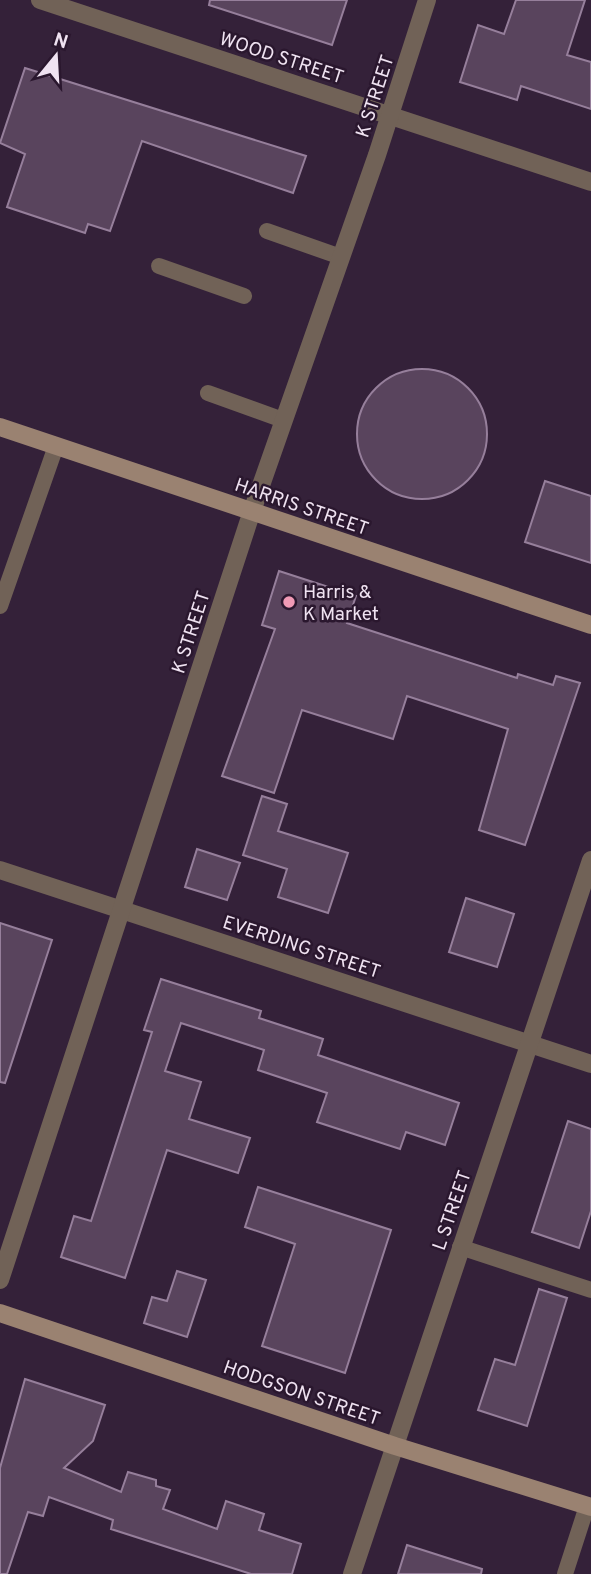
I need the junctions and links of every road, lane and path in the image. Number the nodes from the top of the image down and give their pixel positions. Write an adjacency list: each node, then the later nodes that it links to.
1 (40, 0): 3 (street, WOOD STREET)
2 (427, 0): 3 (street, K STREET)
3 (390, 114): 4 (street, WOOD STREET); 6 (street, K STREET)
4 (591, 182)
5 (267, 232): 6 (lane)
6 (341, 257): 10 (street, K STREET)
7 (159, 266): 8 (lane)
8 (244, 296)
9 (208, 393): 10 (lane)
10 (283, 420): 13 (street, K STREET)
11 (0, 427): 12 (main road, HARRIS STREET)
12 (56, 446): 13 (main road, HARRIS STREET); 14 (lane)
13 (251, 511): 15 (main road, HARRIS STREET); 18 (street, K STREET)
14 (0, 606)
15 (591, 625)
16 (591, 860): 19 (street, L STREET)
17 (0, 870): 18 (street, EVERDING STREET)
18 (120, 908): 19 (street, EVERDING STREET); 22 (street, K STREET)
19 (531, 1045): 20 (street, EVERDING STREET); 21 (street, L STREET)
20 (591, 1064)
21 (460, 1247): 23 (lane); 25 (street, L STREET)
22 (0, 1280)
23 (591, 1290)
24 (0, 1313): 25 (main road, HODGSON STREET)
25 (395, 1446): 26 (main road, HODGSON STREET); 27 (street, L STREET)
26 (589, 1507): 28 (lane)
27 (352, 1574)
28 (565, 1574)

